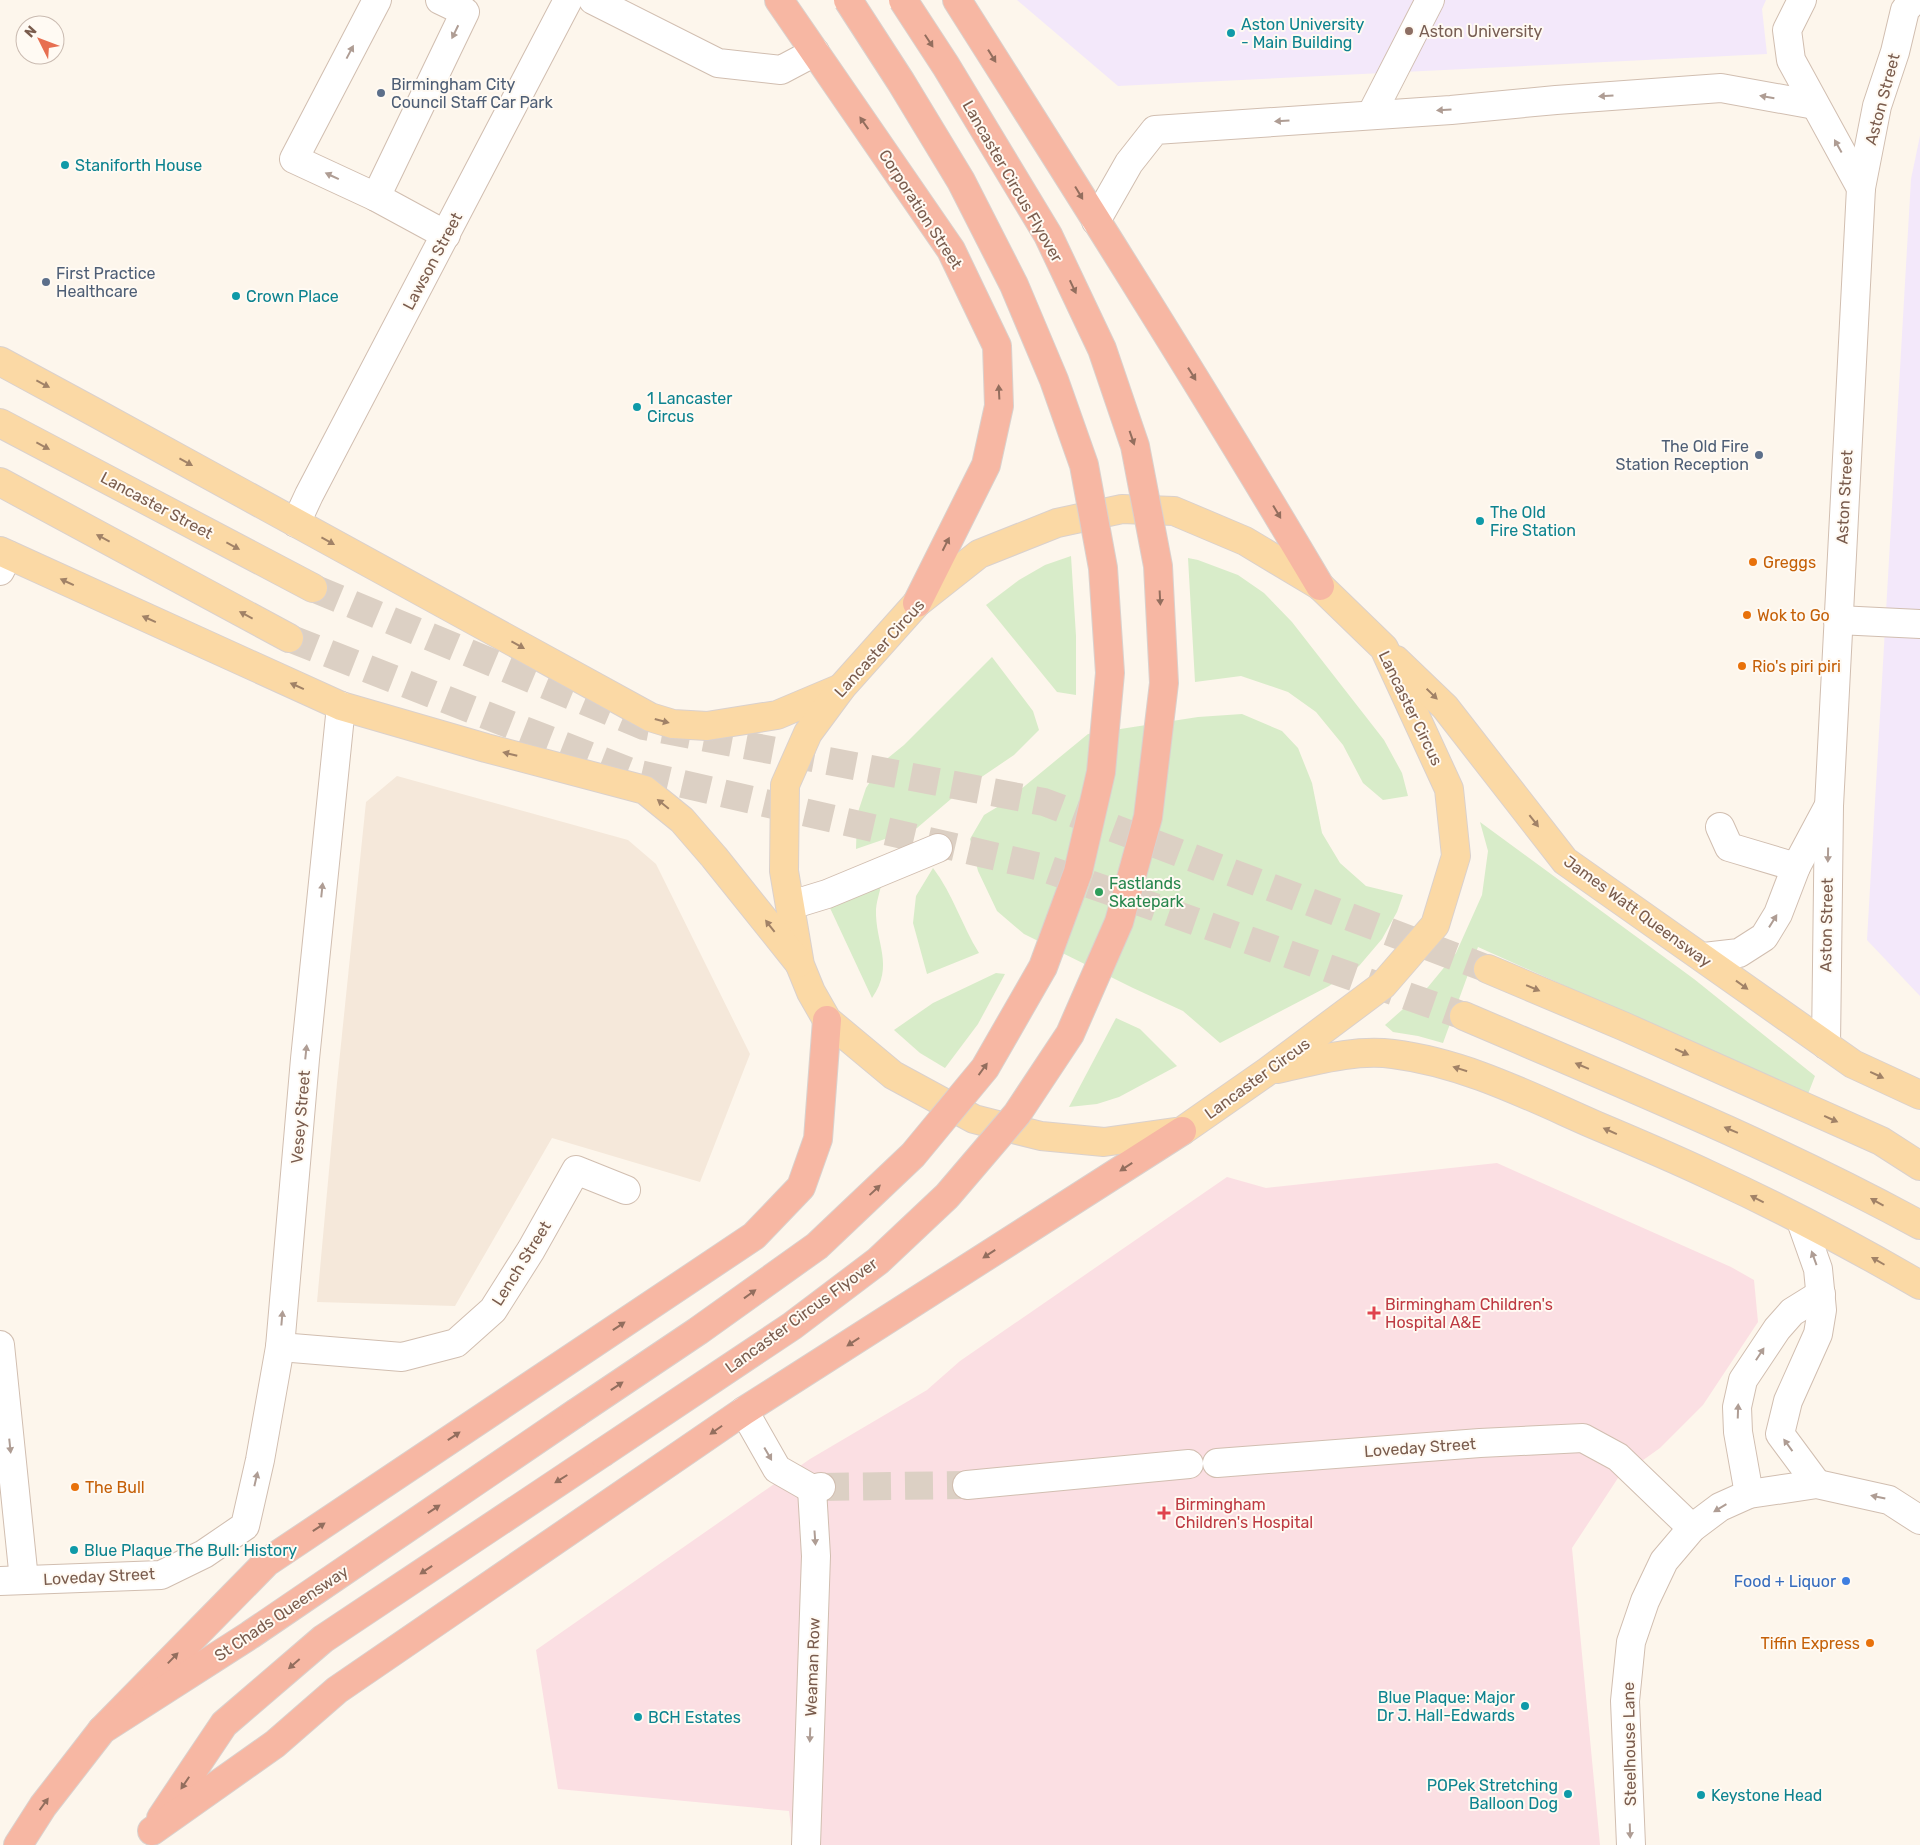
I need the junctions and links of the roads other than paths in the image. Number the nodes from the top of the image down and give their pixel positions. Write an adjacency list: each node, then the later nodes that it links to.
1 (377, 0): 16 (street, one-way to 1)
2 (440, 0): 16 (street, one-way to 16)
3 (568, 0): 18 (street, Lawson Street)
4 (593, 0): 12 (street)
5 (779, 0): 12 (highway, Corporation Street)
6 (848, 0): 65 (highway, St Chads Queensway, one-way to 6, bridge)
7 (903, 0): 66 (highway, Lancaster Circus Flyover, one-way to 66, bridge)
8 (957, 0): 17 (highway, one-way to 17)
9 (1430, 0): 14 (street)
10 (1802, 0): 13 (street, Aston Street)
11 (1906, 3): 15 (street, Aston Street)
12 (815, 52): 26 (highway, Corporation Street, one-way to 12)
13 (1815, 106): 14 (street, one-way to 14); 15 (street, Aston Street, one-way to 13)
14 (1370, 115): 17 (street, one-way to 17)
15 (1861, 188): 27 (street, Aston Street)
16 (376, 197): 18 (street)
17 (1096, 221): 24 (highway, one-way to 24)
18 (446, 235): 22 (street, Lawson Street)
19 (0, 361): 22 (main road, one-way to 22)
20 (0, 423): 25 (main road, Lancaster Street, one-way to 25)
21 (0, 482): 29 (main road, one-way to 21)
22 (296, 523): 31 (main road, one-way to 31)
23 (3, 559): 32 (main road, one-way to 23)
24 (1320, 586): 26 (main road, Lancaster Circus); 30 (main road, Lancaster Circus)
25 (313, 588)
26 (917, 603): 31 (main road, Lancaster Circus)
27 (1838, 620): 28 (street); 33 (street, Aston Street)
28 (1920, 624)
29 (288, 638)
30 (1384, 648): 38 (main road, James Watt Queensway, one-way to 38); 44 (main road, Lancaster Circus)
31 (842, 687): 37 (main road, Lancaster Circus)
32 (341, 706): 39 (main road, one-way to 32); 54 (street, Vesey Street, one-way to 32)
33 (1829, 806): 36 (street, Aston Street); 43 (street, Aston Street, one-way to 43)
34 (1720, 826): 36 (street)
35 (938, 848): 37 (street)
36 (1796, 866): 38 (street, Aston Street, one-way to 36)
37 (791, 905): 39 (main road, Lancaster Circus)
38 (1704, 957): 43 (main road, James Watt Queensway, one-way to 43)
39 (800, 964): 42 (main road, Lancaster Circus)
40 (1488, 969): 47 (main road, one-way to 47)
41 (1464, 1016): 50 (main road, one-way to 41)
42 (827, 1020): 46 (main road, Lancaster Circus); 65 (highway, one-way to 42)
43 (1826, 1045): 45 (main road, James Watt Queensway, one-way to 45)
44 (1268, 1071): 46 (main road, Lancaster Circus); 49 (main road, one-way to 44)
45 (1920, 1096)
46 (1182, 1131): 55 (highway, one-way to 55)
47 (1920, 1166)
48 (626, 1190): 54 (street, Lench Street)
49 (1801, 1221): 51 (main road, one-way to 49); 52 (street, one-way to 49)
50 (1920, 1225)
51 (1920, 1285)
52 (1821, 1294): 58 (street, one-way to 52); 60 (street, one-way to 52)
53 (0, 1346): 64 (street, one-way to 64)
54 (280, 1347): 62 (street, Vesey Street, one-way to 54)
55 (744, 1411): 66 (highway, one-way to 66); 68 (street, Weaman Row, one-way to 68)
56 (1217, 1462): 63 (street, Loveday Street)
57 (1190, 1464): 59 (street)
58 (1817, 1484): 60 (street, Steelhouse Lane); 61 (street, one-way to 58)
59 (967, 1485)
60 (1749, 1494): 63 (street, Steelhouse Lane, one-way to 63)
61 (1920, 1520)
62 (245, 1526): 64 (street, Loveday Street)
63 (1692, 1528): 69 (street, Steelhouse Lane, one-way to 69)
64 (12, 1580)
65 (102, 1730): 67 (highway, St Chads Queensway, one-way to 65)
66 (147, 1838)
67 (18, 1845)
68 (806, 1845)
69 (1631, 1845)

